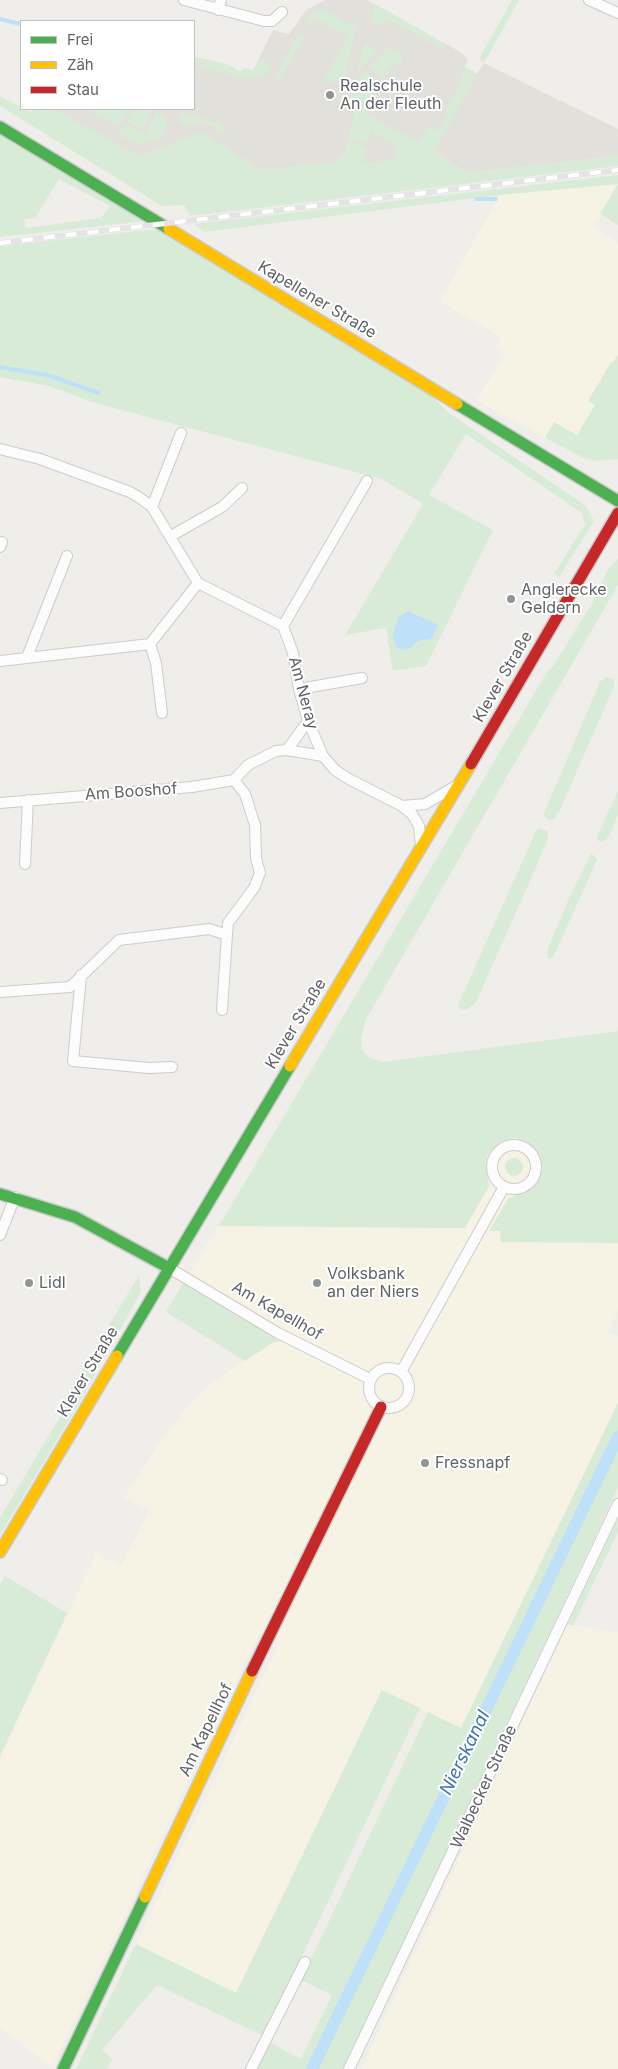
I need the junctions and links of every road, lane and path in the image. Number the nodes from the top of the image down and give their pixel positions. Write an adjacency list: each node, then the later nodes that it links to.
1 (184, 0): 3 (street)
2 (589, 0): 5 (street)
3 (219, 5): 4 (street)
4 (282, 12)
5 (618, 13)
6 (0, 127): 11 (main road, Kapellener Straße)
7 (181, 433): 12 (street)
8 (0, 449): 12 (street)
9 (367, 481): 17 (street)
10 (242, 488): 14 (street)
11 (618, 500)
12 (152, 507): 14 (street)
13 (618, 513): 28 (main road, Klever Straße)
14 (171, 536): 16 (street)
15 (67, 556): 19 (street)
16 (198, 584): 17 (street); 18 (street)
17 (284, 626): 22 (street, Am Neray)
18 (150, 644): 19 (street); 23 (street)
19 (28, 658): 20 (street)
20 (0, 661)
21 (362, 678): 22 (street)
22 (299, 690): 24 (street, Am Neray)
23 (162, 713)
24 (308, 721): 25 (street); 26 (street, Am Neray)
25 (287, 750): 26 (street); 27 (street)
26 (323, 756): 31 (street, Am Neray)
27 (234, 780): 29 (street, Am Booshof); 34 (street)
28 (458, 784): 31 (street); 32 (main road, Klever Straße)
29 (28, 800): 30 (street, Am Booshof); 33 (street)
30 (0, 803)
31 (402, 806): 32 (street, Am Neray)
32 (420, 848): 43 (main road, Klever Straße)
33 (26, 864)
34 (226, 935): 35 (street); 37 (street)
35 (81, 975): 36 (street); 38 (street)
36 (0, 992)
37 (222, 1010)
38 (172, 1067)
39 (504, 1187): 39 (street); 44 (street)
40 (0, 1194): 41 (main road)
41 (15, 1197): 42 (street); 43 (main road)
42 (0, 1234)
43 (169, 1268): 45 (street, Am Kapellhof); 48 (main road, Klever Straße)
44 (401, 1372): 45 (street); 46 (street)
45 (370, 1379): 46 (street)
46 (381, 1406): 50 (main road, Am Kapellhof)
47 (618, 1504): 52 (street, Walbecker Straße)
48 (0, 1552)
49 (305, 1962): 51 (street)
50 (63, 2069)
51 (251, 2069)
52 (349, 2069)

